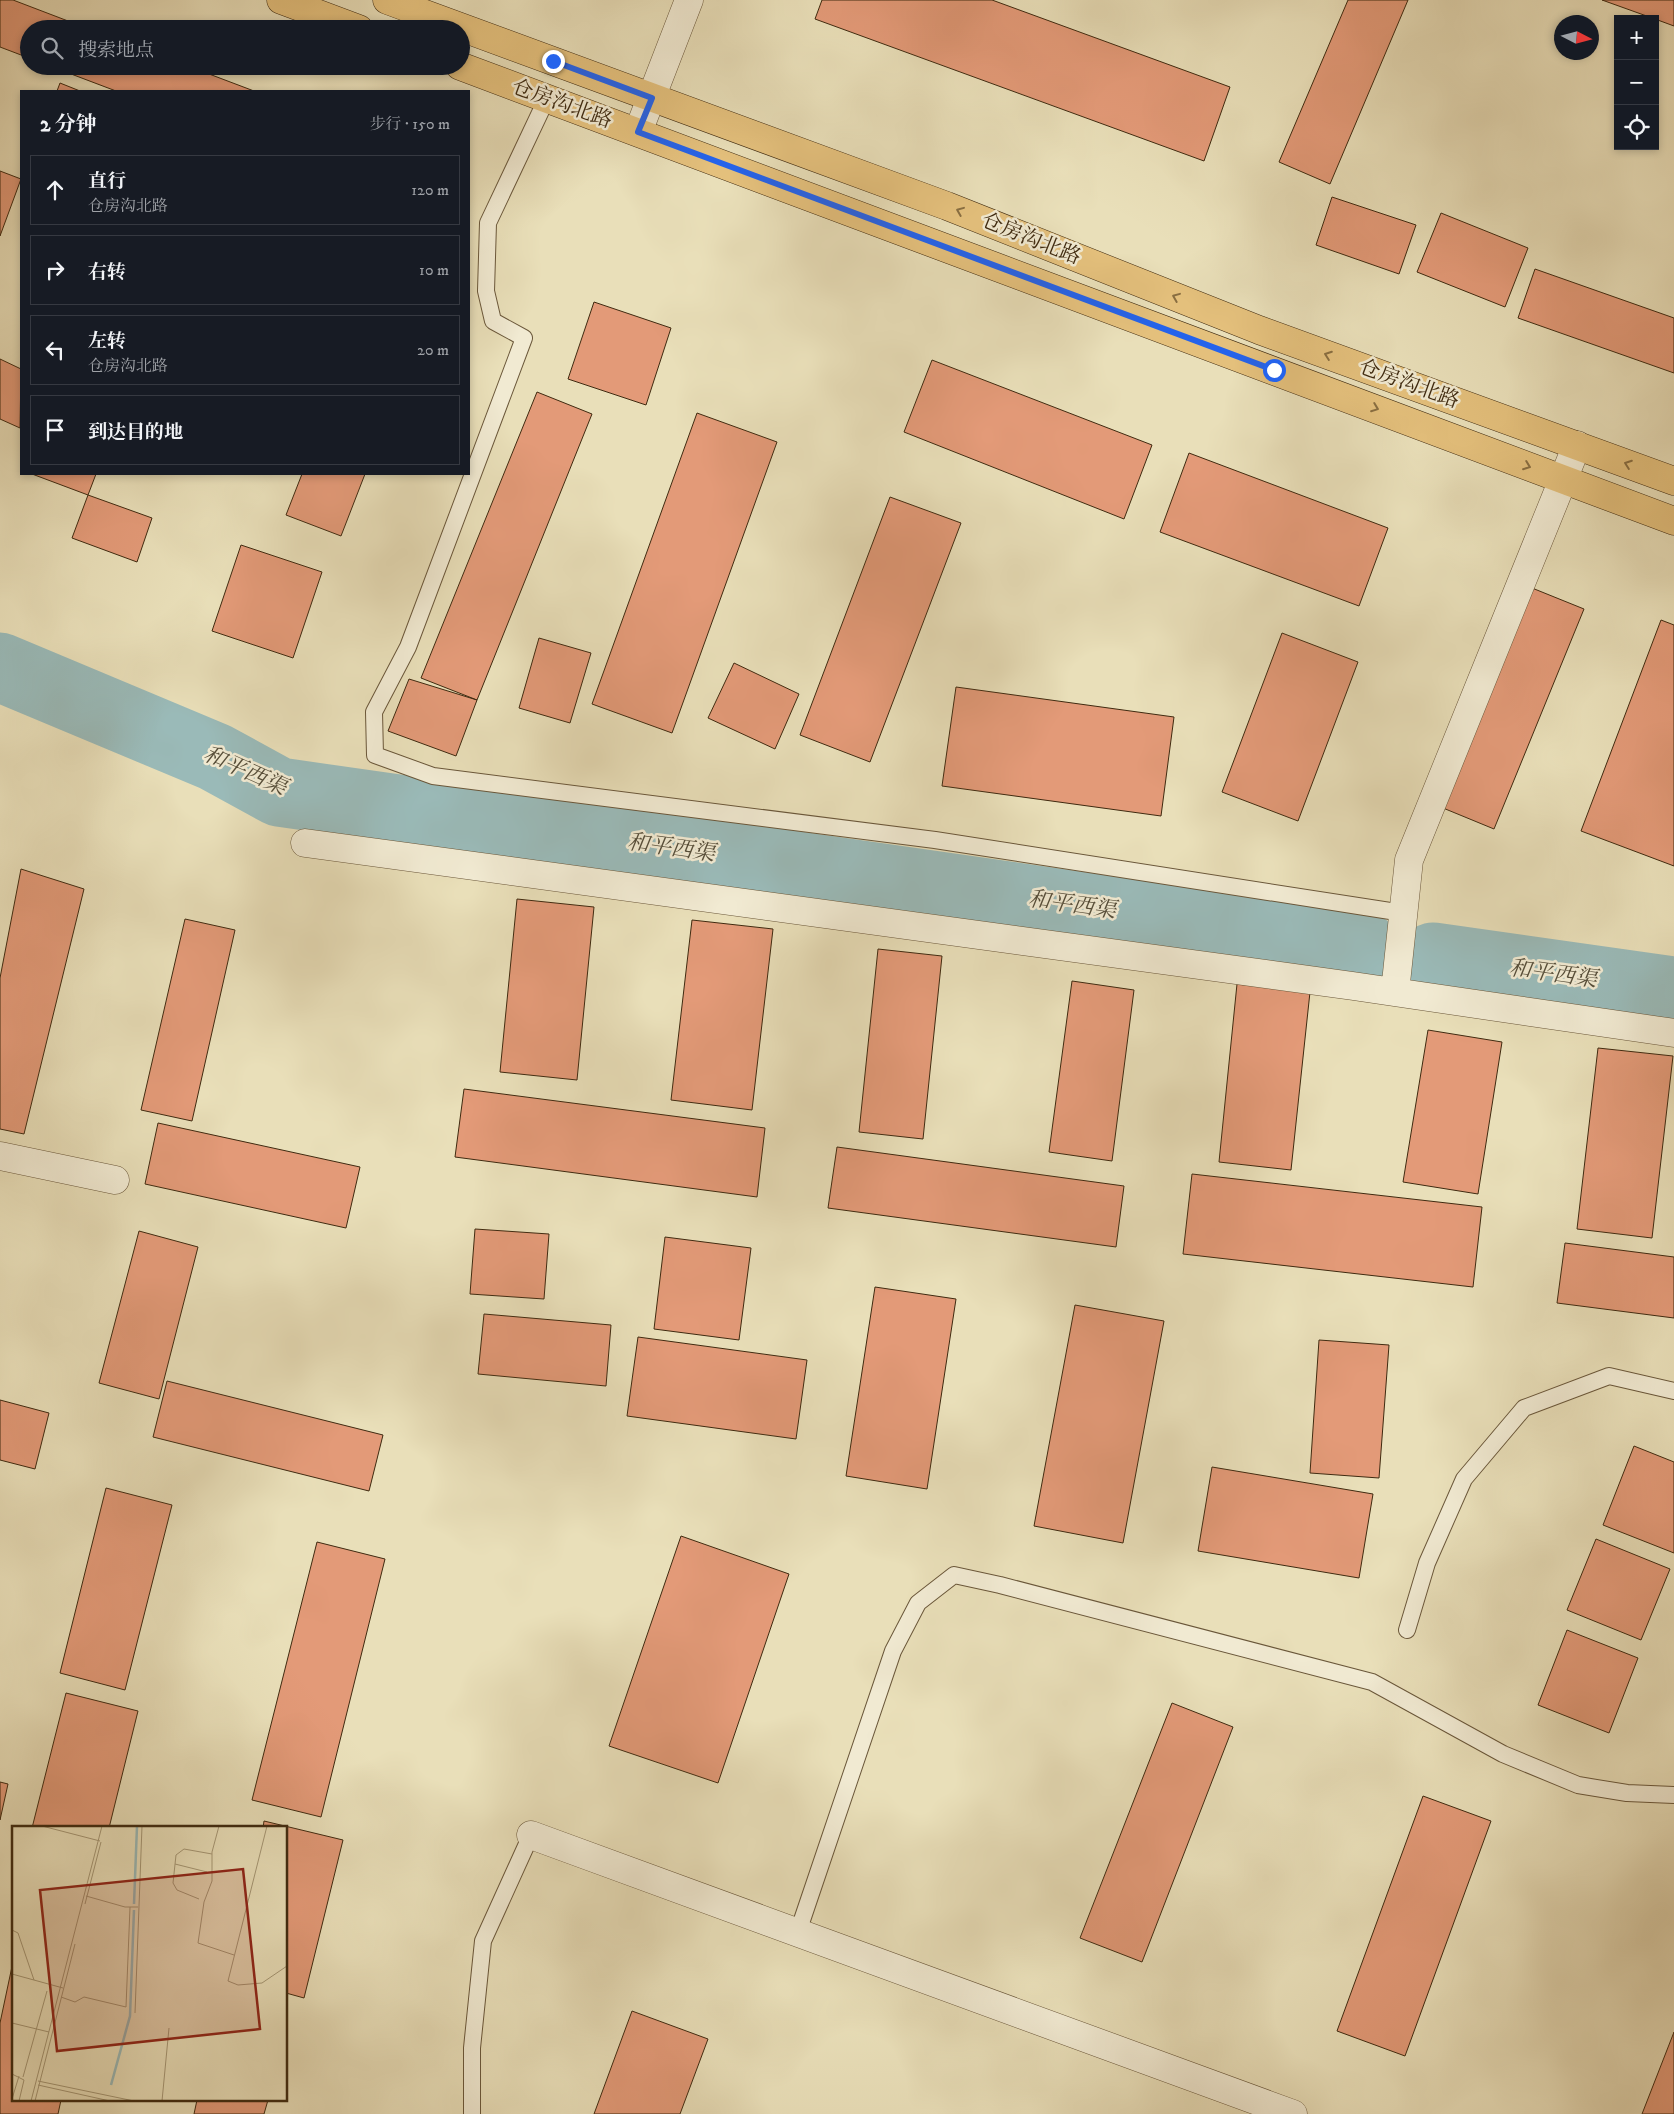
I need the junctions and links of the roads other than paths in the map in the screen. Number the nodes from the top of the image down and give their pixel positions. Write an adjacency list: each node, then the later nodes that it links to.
1 (281, 0): 4 (main road)
2 (387, 0): 5 (main road, 仓房沟北路)
3 (689, 0): 9 (street)
4 (335, 20)
5 (441, 20)
6 (470, 31): 9 (main road, 仓房沟北路)
7 (470, 70): 8 (main road, 仓房沟北路)
8 (548, 98): 10 (main road, 仓房沟北路); 16 (lane)
9 (652, 98): 10 (street); 11 (main road, 仓房沟北路, one-way to 9)
10 (638, 132): 12 (main road, 仓房沟北路, one-way to 12)
11 (1577, 445): 12 (street); 13 (main road, 仓房沟北路, one-way to 11)
12 (1563, 479): 14 (main road, 仓房沟北路); 16 (street)
13 (1674, 481)
14 (1674, 521)
15 (304, 843): 17 (street)
16 (1403, 913): 17 (street)
17 (1395, 992): 18 (street)
18 (1674, 1033)
19 (0, 1156): 20 (street)
20 (115, 1180)
21 (1674, 1391): 22 (lane)
22 (1407, 1630)
23 (1674, 1795): 25 (lane)
24 (531, 1835): 25 (street); 26 (lane)
25 (798, 1932): 27 (street)
26 (472, 2114)
27 (1293, 2114)

